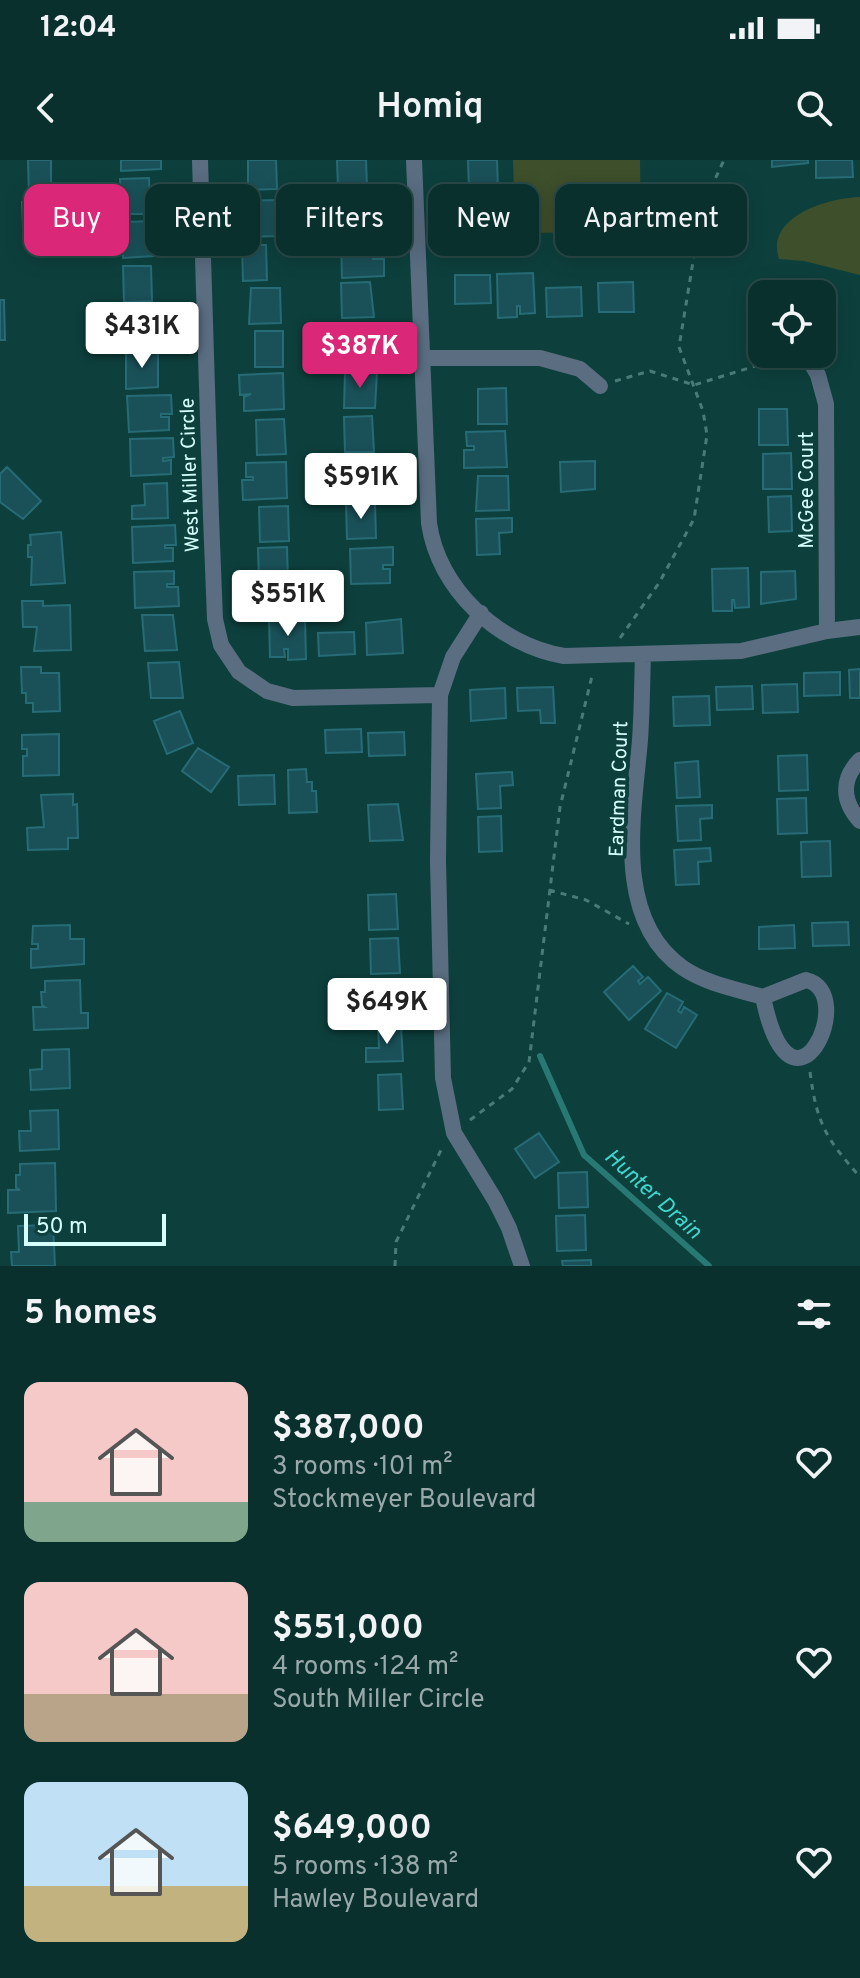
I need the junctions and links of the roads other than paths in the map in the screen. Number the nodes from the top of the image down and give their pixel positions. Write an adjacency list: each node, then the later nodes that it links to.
1 (200, 160): 10 (street, West Miller Circle)
2 (414, 160): 3 (street)
3 (421, 358): 5 (street); 6 (street)
4 (814, 368): 8 (street, McGee Court)
5 (600, 386)
6 (481, 613): 9 (street); 10 (street)
7 (860, 627): 8 (street)
8 (827, 631): 9 (street)
9 (643, 655): 13 (street, Eardman Court)
10 (440, 695): 16 (street)
11 (860, 760): 12 (street)
12 (860, 821)
13 (763, 997): 14 (street); 15 (street)
14 (841, 997)
15 (836, 1045)
16 (522, 1266)

